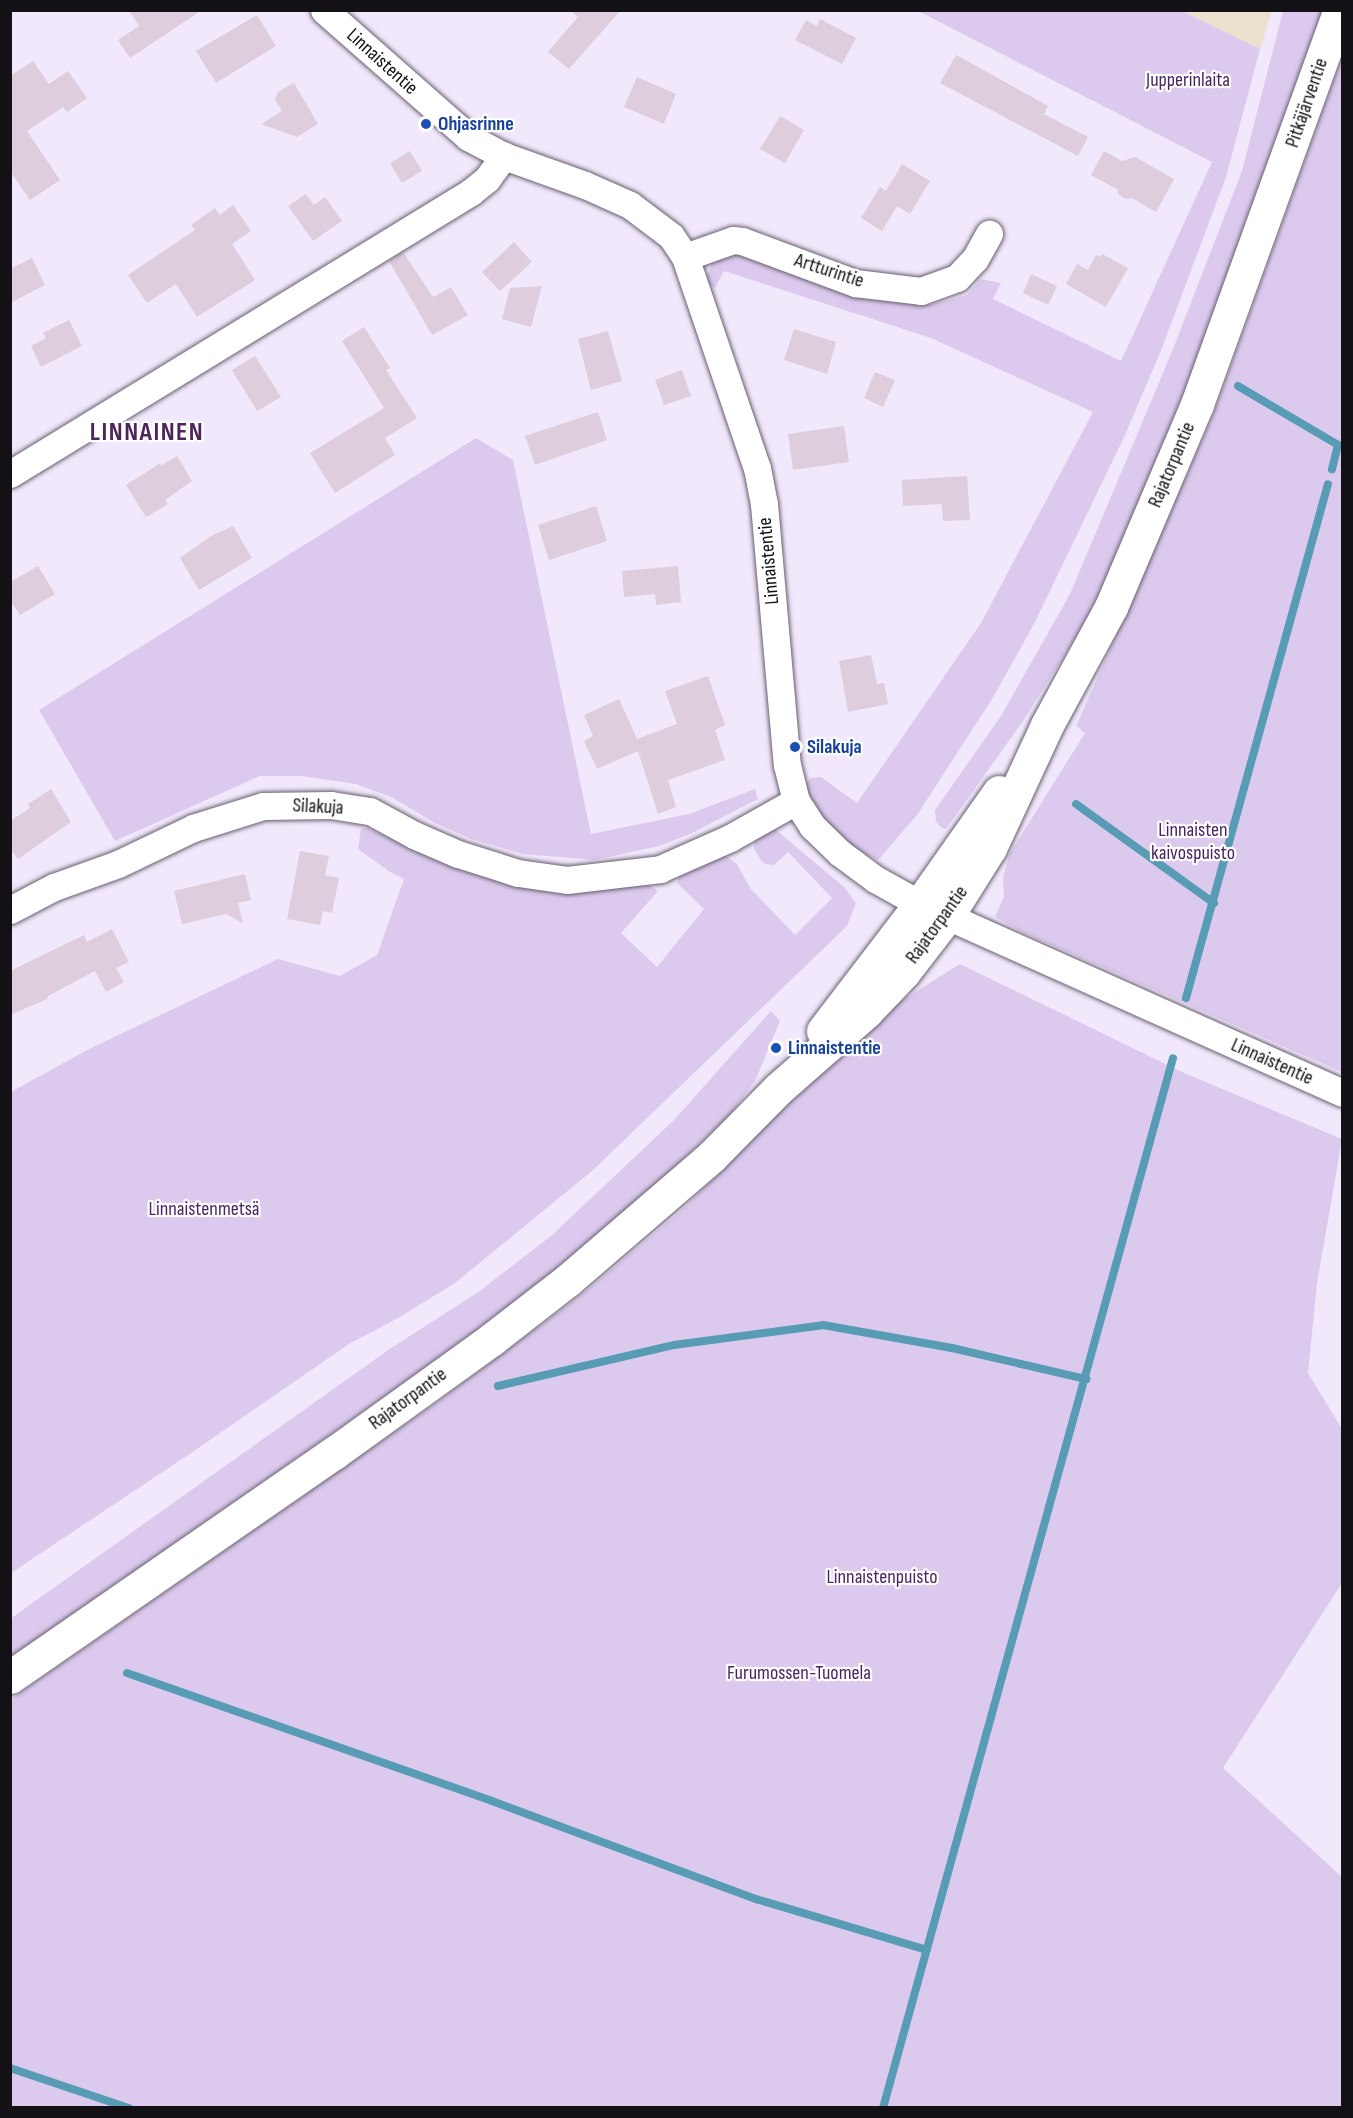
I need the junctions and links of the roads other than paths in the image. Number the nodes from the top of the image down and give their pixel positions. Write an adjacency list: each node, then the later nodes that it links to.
1 (324, 10): 3 (street, Linnaistentie)
2 (1340, 10): 4 (main road, Pitkäjärventie)
3 (504, 156): 6 (street, Linnaistentie); 7 (street)
4 (1275, 195): 9 (main road, Rajatorpantie)
5 (989, 234): 6 (street, Artturintie)
6 (685, 257): 8 (street, Linnaistentie)
7 (10, 474)
8 (796, 801): 9 (street, Linnaistentie); 10 (street, Silakuja)
9 (934, 909): 11 (street, Linnaistentie); 12 (main road, Rajatorpantie)
10 (10, 910)
11 (1342, 1093)
12 (10, 1677)

